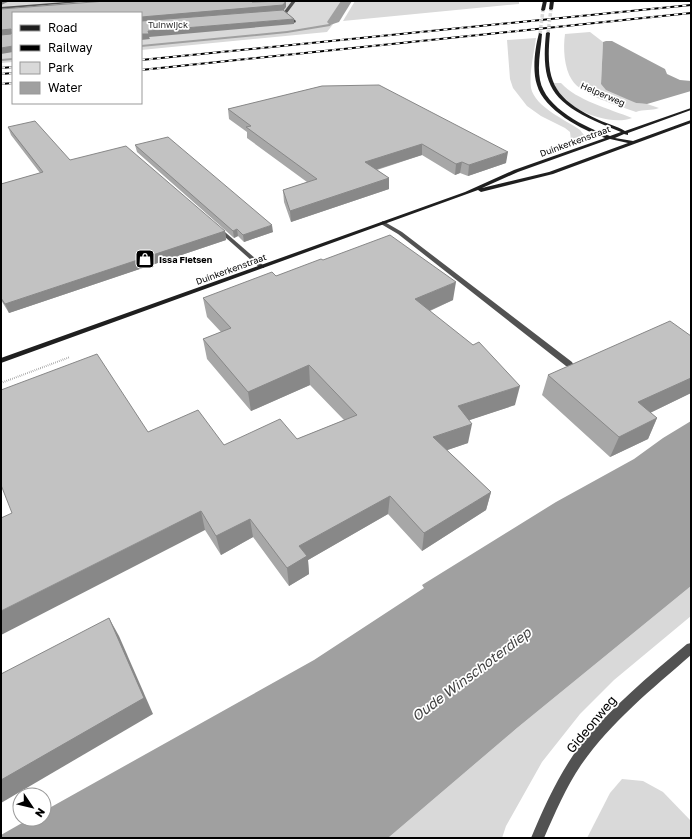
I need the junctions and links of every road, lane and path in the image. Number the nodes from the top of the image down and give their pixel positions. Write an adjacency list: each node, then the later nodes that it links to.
1 (34, 1): 6 (street)
2 (90, 1): 6 (street)
3 (294, 1): 10 (street)
4 (545, 1): 9 (main road)
5 (552, 1): 8 (main road)
6 (23, 6): 7 (street)
7 (1, 8)
8 (551, 9)
9 (543, 10)
10 (286, 12): 11 (street); 12 (street)
11 (278, 13)
12 (295, 22)
13 (540, 34): 18 (main road)
14 (548, 34): 17 (main road)
15 (691, 109): 17 (main road, Duinkerkenstraat)
16 (691, 121): 19 (main road, Duinkerkenstraat)
17 (624, 132): 18 (main road, Duinkerkenstraat); 19 (main road)
18 (610, 138): 19 (main road); 20 (main road, Duinkerkenstraat)
19 (632, 143): 20 (main road, Duinkerkenstraat)
20 (467, 193): 21 (main road, Duinkerkenstraat)
21 (383, 223): 23 (main road, Duinkerkenstraat); 25 (street)
22 (215, 226): 23 (street)
23 (262, 267): 24 (main road, Duinkerkenstraat)
24 (1, 361)
25 (569, 364)
26 (691, 648): 27 (street, Gideonweg)
27 (537, 838)

